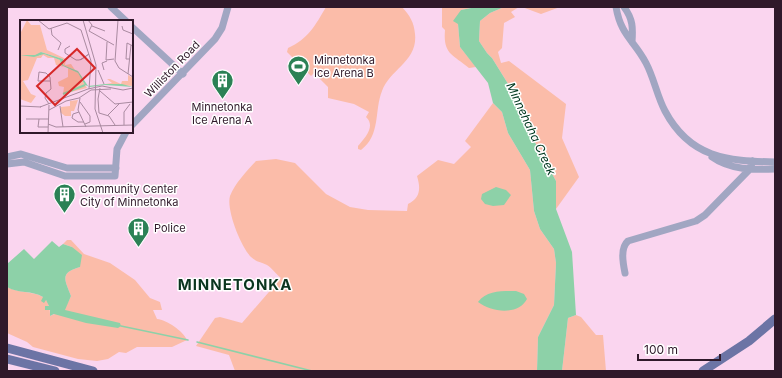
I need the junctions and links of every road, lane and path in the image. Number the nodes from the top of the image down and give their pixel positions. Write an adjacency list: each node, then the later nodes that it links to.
1 (111, 7): 5 (street)
2 (228, 7): 8 (street, Williston Road)
3 (616, 7): 7 (street)
4 (624, 7): 7 (street)
5 (125, 20)
6 (133, 28): 8 (street)
7 (632, 42): 11 (street)
8 (183, 74): 9 (street, Williston Road)
9 (133, 124)
10 (125, 133): 18 (street)
11 (706, 152): 13 (street); 17 (street)
12 (7, 156): 18 (street)
13 (753, 161): 14 (street); 17 (street)
14 (775, 162)
15 (7, 164): 18 (street)
16 (775, 169): 17 (street)
17 (748, 170): 19 (street)
18 (115, 172)
19 (625, 273)
20 (775, 319): 25 (main road)
21 (7, 348): 24 (main road)
22 (7, 359): 23 (main road)
23 (55, 371)
24 (93, 371)
25 (703, 371)

